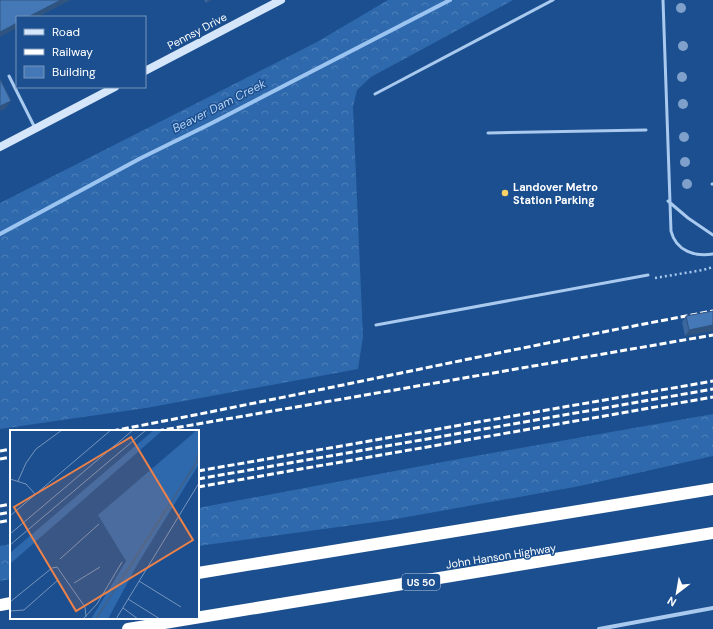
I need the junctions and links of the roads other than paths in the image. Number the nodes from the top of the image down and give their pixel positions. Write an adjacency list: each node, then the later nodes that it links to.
1 (281, 0): 4 (main road, Pennsy Drive)
2 (553, 0): 7 (lane)
3 (663, 0): 12 (lane)
4 (146, 70)
5 (9, 76): 8 (lane)
6 (113, 88): 8 (main road)
7 (375, 94)
8 (35, 129): 11 (main road)
9 (646, 130): 10 (lane)
10 (488, 133)
11 (0, 147)
12 (668, 201): 13 (lane); 14 (lane)
13 (713, 235)
14 (713, 254)
15 (648, 275): 16 (lane)
16 (376, 325)
17 (713, 489): 19 (highway)
18 (713, 534): 23 (highway, John Hanson Highway / US 50)
19 (199, 573)
20 (10, 603): 21 (highway)
21 (0, 605)
22 (713, 608): 26 (street)
23 (199, 617)
24 (190, 619): 25 (highway, John Hanson Highway / US 50)
25 (128, 629)
26 (599, 629)

